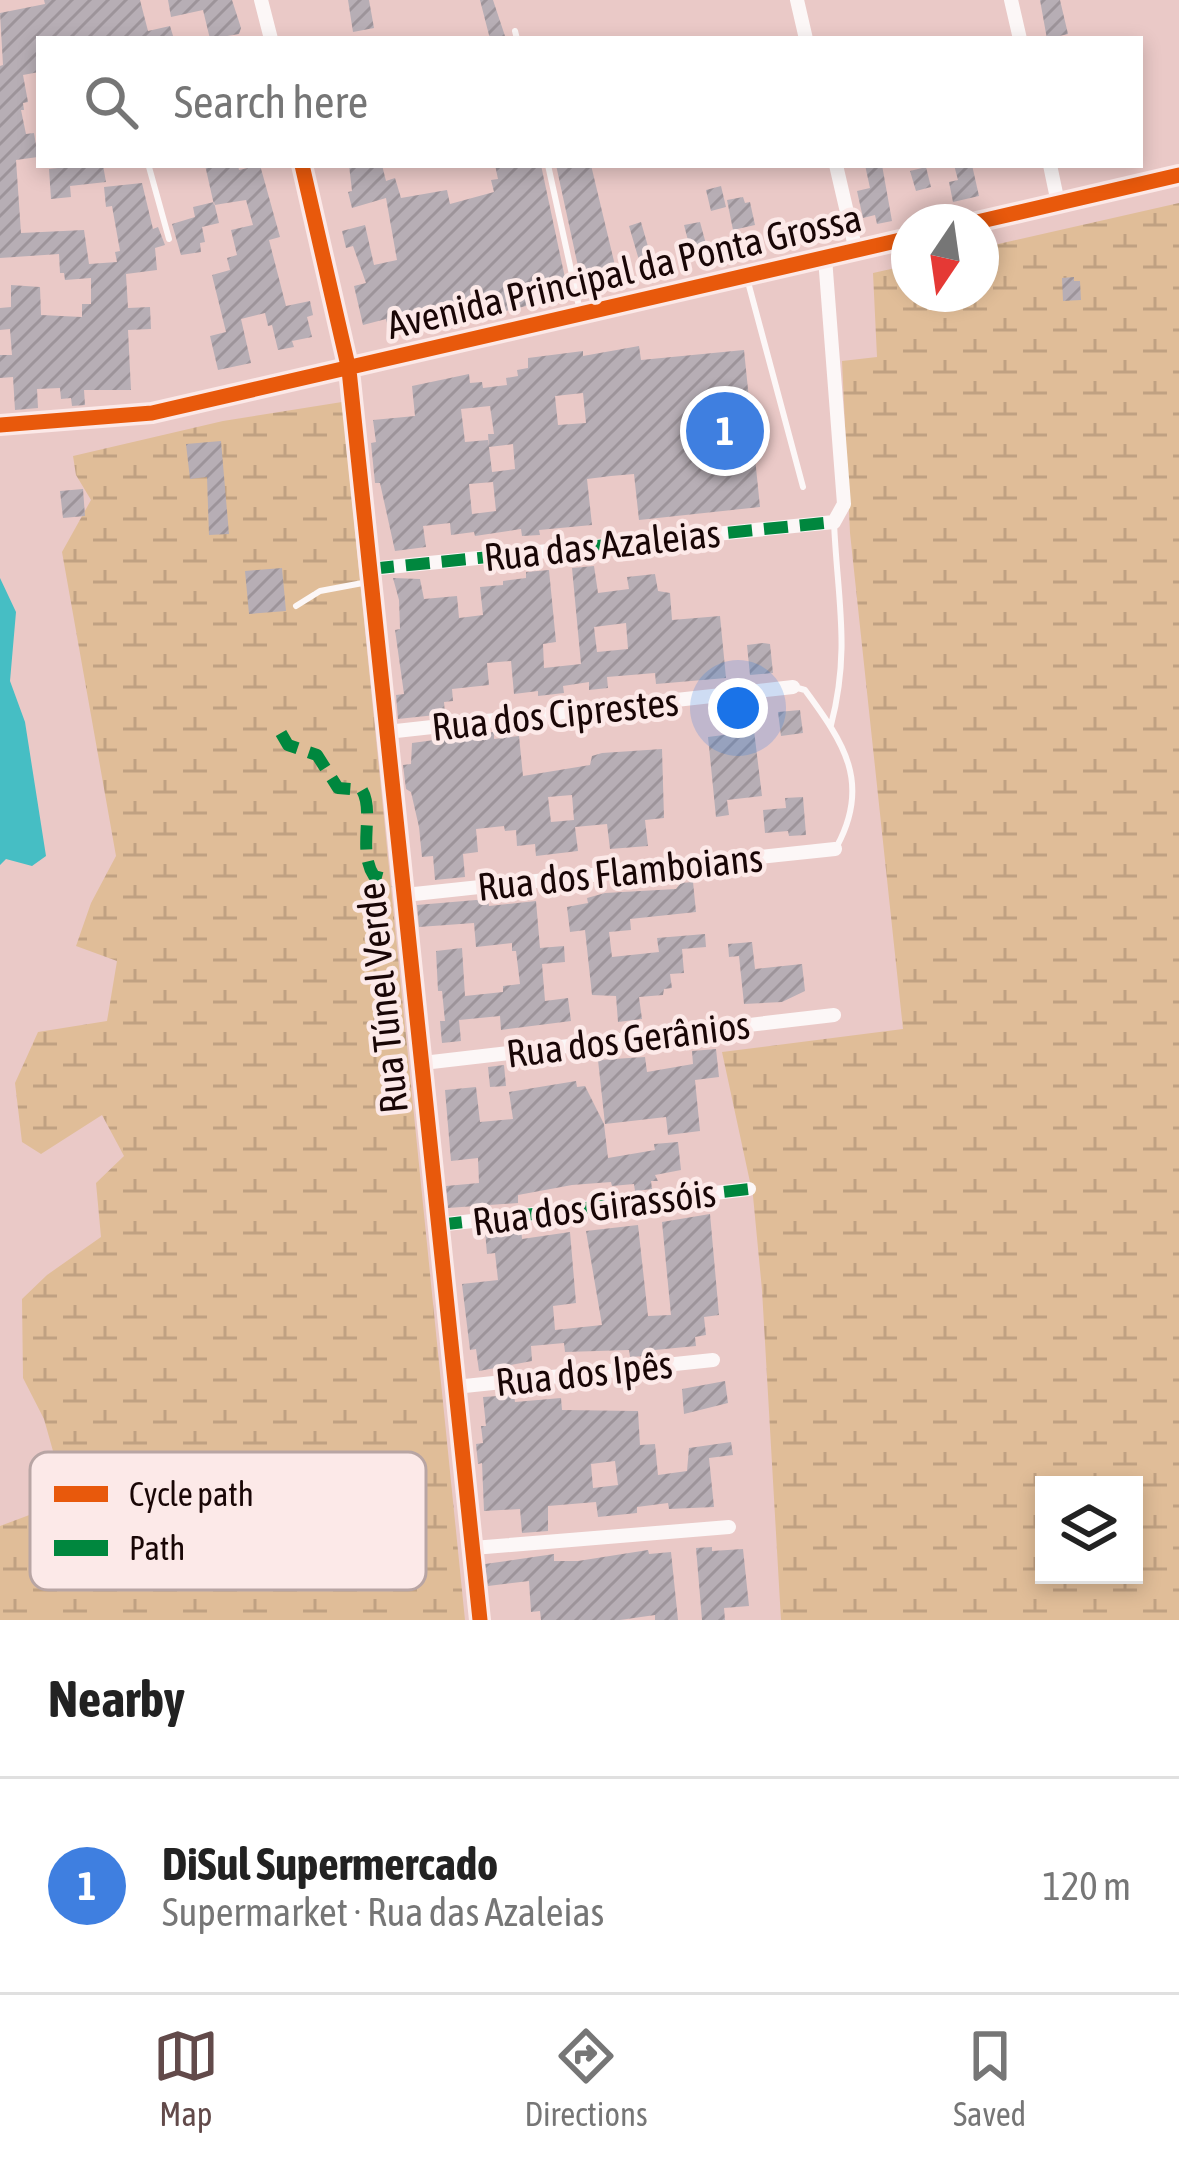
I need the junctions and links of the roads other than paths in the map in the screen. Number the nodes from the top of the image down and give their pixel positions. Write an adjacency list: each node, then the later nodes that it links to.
1 (261, 0): 4 (street)
2 (797, 0): 5 (street)
3 (1011, 0): 6 (street)
4 (270, 36)
5 (805, 36)
6 (1019, 36)
7 (153, 168): 15 (lane)
8 (303, 168): 21 (street, Rua Túnel Verde)
9 (549, 168): 20 (lane)
10 (837, 168): 17 (street)
11 (1050, 168): 13 (street)
12 (1179, 175): 13 (main road)
13 (1058, 202): 14 (main road)
14 (999, 217)
15 (169, 239)
16 (891, 242): 17 (main road, Avenida Principal da Ponta Grossa)
17 (856, 251): 18 (main road, Avenida Principal da Ponta Grossa)
18 (825, 258): 19 (main road, Avenida Principal da Ponta Grossa); 24 (street)
19 (746, 276): 20 (main road, Avenida Principal da Ponta Grossa); 23 (lane)
20 (581, 315): 21 (main road, Avenida Principal da Ponta Grossa)
21 (349, 370): 22 (main road, Avenida Principal da Ponta Grossa); 25 (street, Rua Túnel Verde)
22 (0, 424)
23 (803, 487)
24 (834, 522): 25 (street, Rua das Azaleias); 28 (lane)
25 (370, 575): 26 (lane); 29 (street, Rua Túnel Verde)
26 (296, 606)
27 (794, 687): 28 (lane); 29 (street, Rua dos Ciprestes)
28 (831, 725): 30 (lane)
29 (388, 732): 31 (street, Rua Túnel Verde)
30 (835, 849): 31 (street, Rua dos Flamboians)
31 (405, 895): 33 (street, Rua Túnel Verde)
32 (834, 1015): 33 (street, Rua dos Gerânios)
33 (422, 1063): 35 (street, Rua Túnel Verde)
34 (749, 1189): 35 (street, Rua dos Girassóis)
35 (438, 1225): 37 (street, Rua Túnel Verde)
36 (713, 1360): 37 (street, Rua dos Ipês)
37 (455, 1387): 39 (street, Rua Túnel Verde)
38 (729, 1527): 39 (street)
39 (473, 1549): 40 (street, Rua Túnel Verde)
40 (480, 1620)

